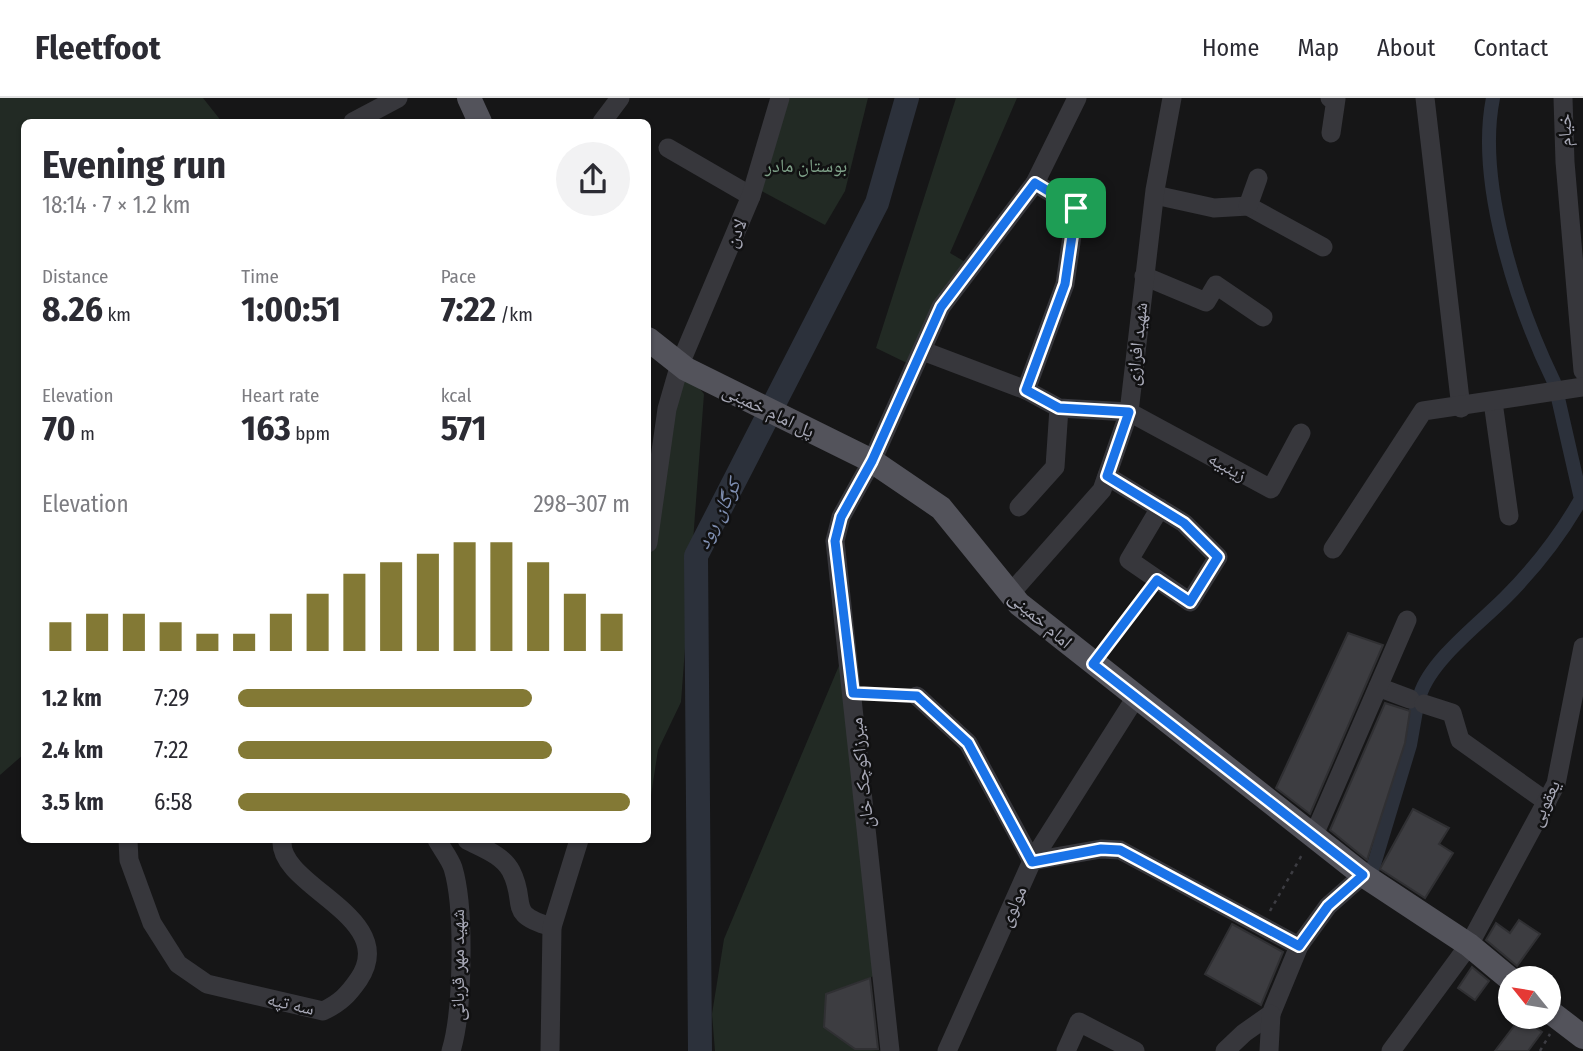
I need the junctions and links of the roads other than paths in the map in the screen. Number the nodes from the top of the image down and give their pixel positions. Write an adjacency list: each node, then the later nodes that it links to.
1 (398, 98): 10 (street)
2 (469, 98): 11 (main road)
3 (620, 98): 12 (street)
4 (780, 98): 18 (street, لادن)
5 (1077, 98): 16 (street, میرزاکوچک خان)
6 (1172, 98): 17 (street, شهید افرازی)
7 (1330, 98): 13 (street)
8 (1425, 98): 33 (street)
9 (1563, 98): 22 (street, خیام)
10 (359, 119)
11 (479, 119)
12 (604, 119)
13 (1331, 133)
14 (668, 148): 18 (street)
15 (1258, 178): 19 (street)
16 (1035, 183): 26 (street, میرزاکوچک خان); 30 (street)
17 (1155, 195): 19 (street); 23 (street, شهید افرازی)
18 (751, 196): 27 (street, لادن)
19 (1248, 206): 21 (street)
20 (1583, 243): 22 (street)
21 (1323, 247)
22 (1576, 273): 28 (street, خیام)
23 (1144, 276): 24 (street); 34 (street, شهید افرازی)
24 (1263, 317)
25 (651, 341): 27 (main road)
26 (923, 351): 30 (street); 36 (street, میرزاکوچک خان)
27 (683, 367): 36 (main road, پل امام خمینی); 41 (street, لادن)
28 (1583, 371)
29 (1583, 387): 31 (street)
30 (1026, 390): 32 (street)
31 (1493, 402): 33 (street); 40 (street)
32 (1059, 408): 34 (street); 38 (street)
33 (1461, 408): 42 (street)
34 (1129, 412): 35 (street, زینبیه); 37 (street, شهید افرازی)
35 (1301, 433)
36 (862, 456): 43 (main road, امام خمینی); 68 (street, میرزاکوچک خان)
37 (1107, 476): 39 (street); 43 (street, شهید افرازی)
38 (1019, 508)
39 (1160, 508): 39 (street)
40 (1509, 516)
41 (651, 522)
42 (1333, 549)
43 (1010, 594): 49 (main road, امام خمینی)
44 (1407, 620): 47 (street)
45 (1583, 647): 46 (street, یعقوبی)
46 (1581, 673): 50 (street, یعقوبی)
47 (1378, 687): 50 (street); 51 (street)
48 (917, 696): 57 (street)
49 (1136, 697): 51 (main road, امام خمینی); 57 (street, مولوی)
50 (1547, 802): 60 (street, یعقوبی)
51 (1314, 835): 58 (main road, امام خمینی)
52 (128, 843): 53 (street, سه تپه)
53 (282, 843)
54 (439, 843): 66 (street, شهید مهر قربانی)
55 (473, 843): 59 (street)
56 (578, 843): 59 (street)
57 (1032, 862): 61 (street); 69 (street, مولوی)
58 (1363, 875): 60 (main road, امام خمینی); 61 (street)
59 (552, 927): 67 (street)
60 (1469, 945): 62 (main road, امام خمینی); 74 (street, یعقوبی)
61 (1299, 946): 63 (street)
62 (1498, 969)
63 (1270, 1014): 72 (street); 73 (street)
64 (1561, 1020): 65 (main road)
65 (1583, 1037)
66 (452, 1051)
67 (550, 1051)
68 (890, 1051)
69 (947, 1051)
70 (1066, 1051): 71 (street)
71 (1135, 1051)
72 (1226, 1051)
73 (1269, 1051)
74 (1391, 1051)

